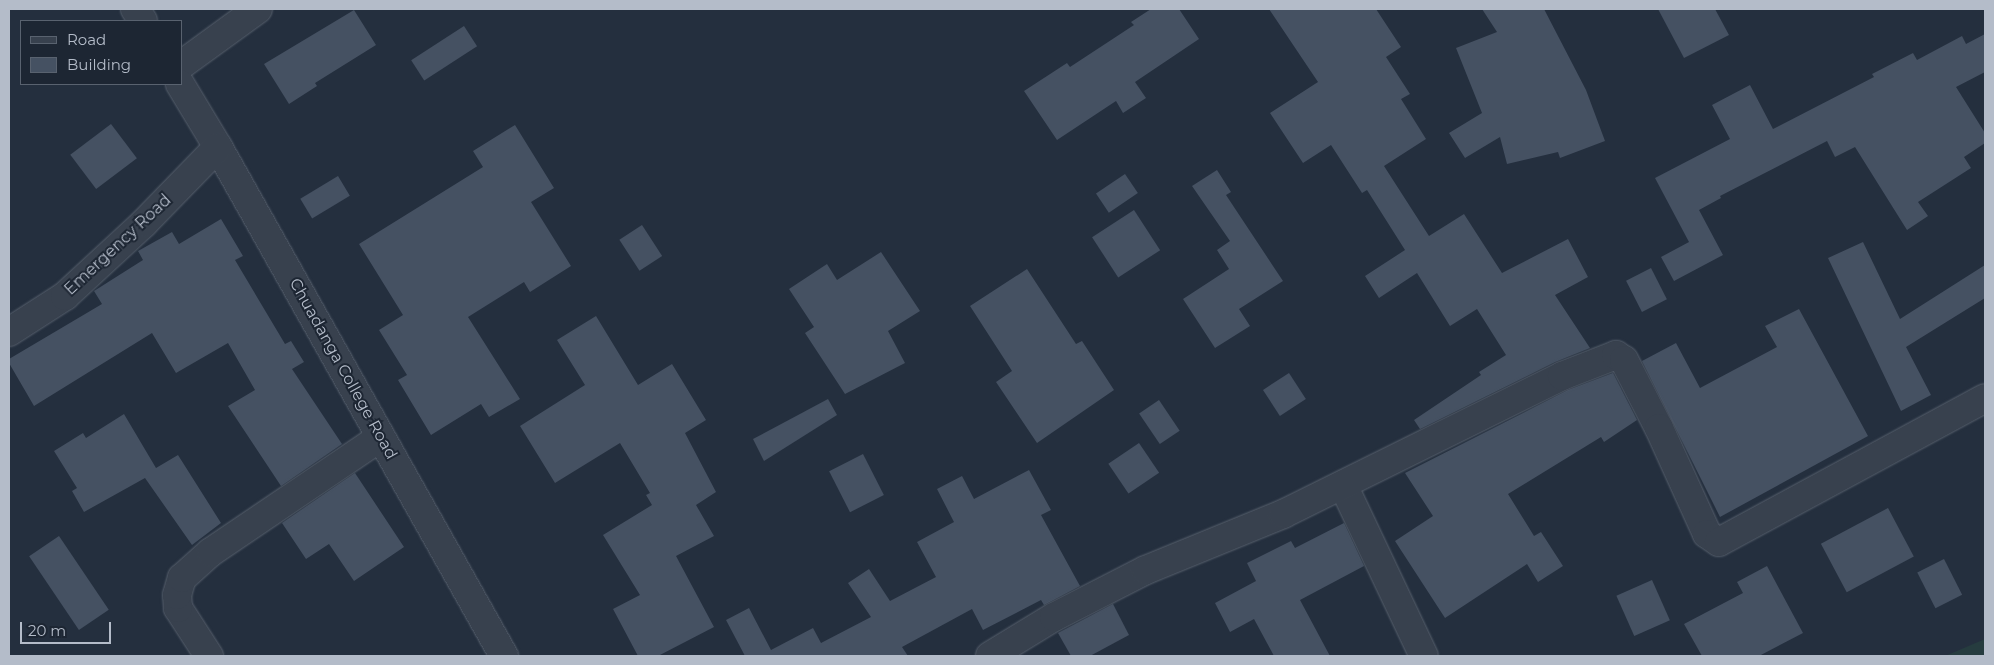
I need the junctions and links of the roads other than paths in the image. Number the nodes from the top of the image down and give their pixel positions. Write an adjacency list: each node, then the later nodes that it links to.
1 (135, 9): 3 (street)
2 (258, 9): 4 (street)
3 (142, 20)
4 (182, 64)
5 (181, 85): 6 (street, Chuadanga College Road)
6 (218, 147): 7 (street, Emergency Road); 9 (street, Chuadanga College Road)
7 (9, 332)
8 (1985, 398): 10 (street)
9 (381, 437): 11 (street); 12 (street, Chuadanga College Road)
10 (1343, 485): 13 (street); 14 (street)
11 (209, 656)
12 (504, 656)
13 (990, 656)
14 (1424, 656)

